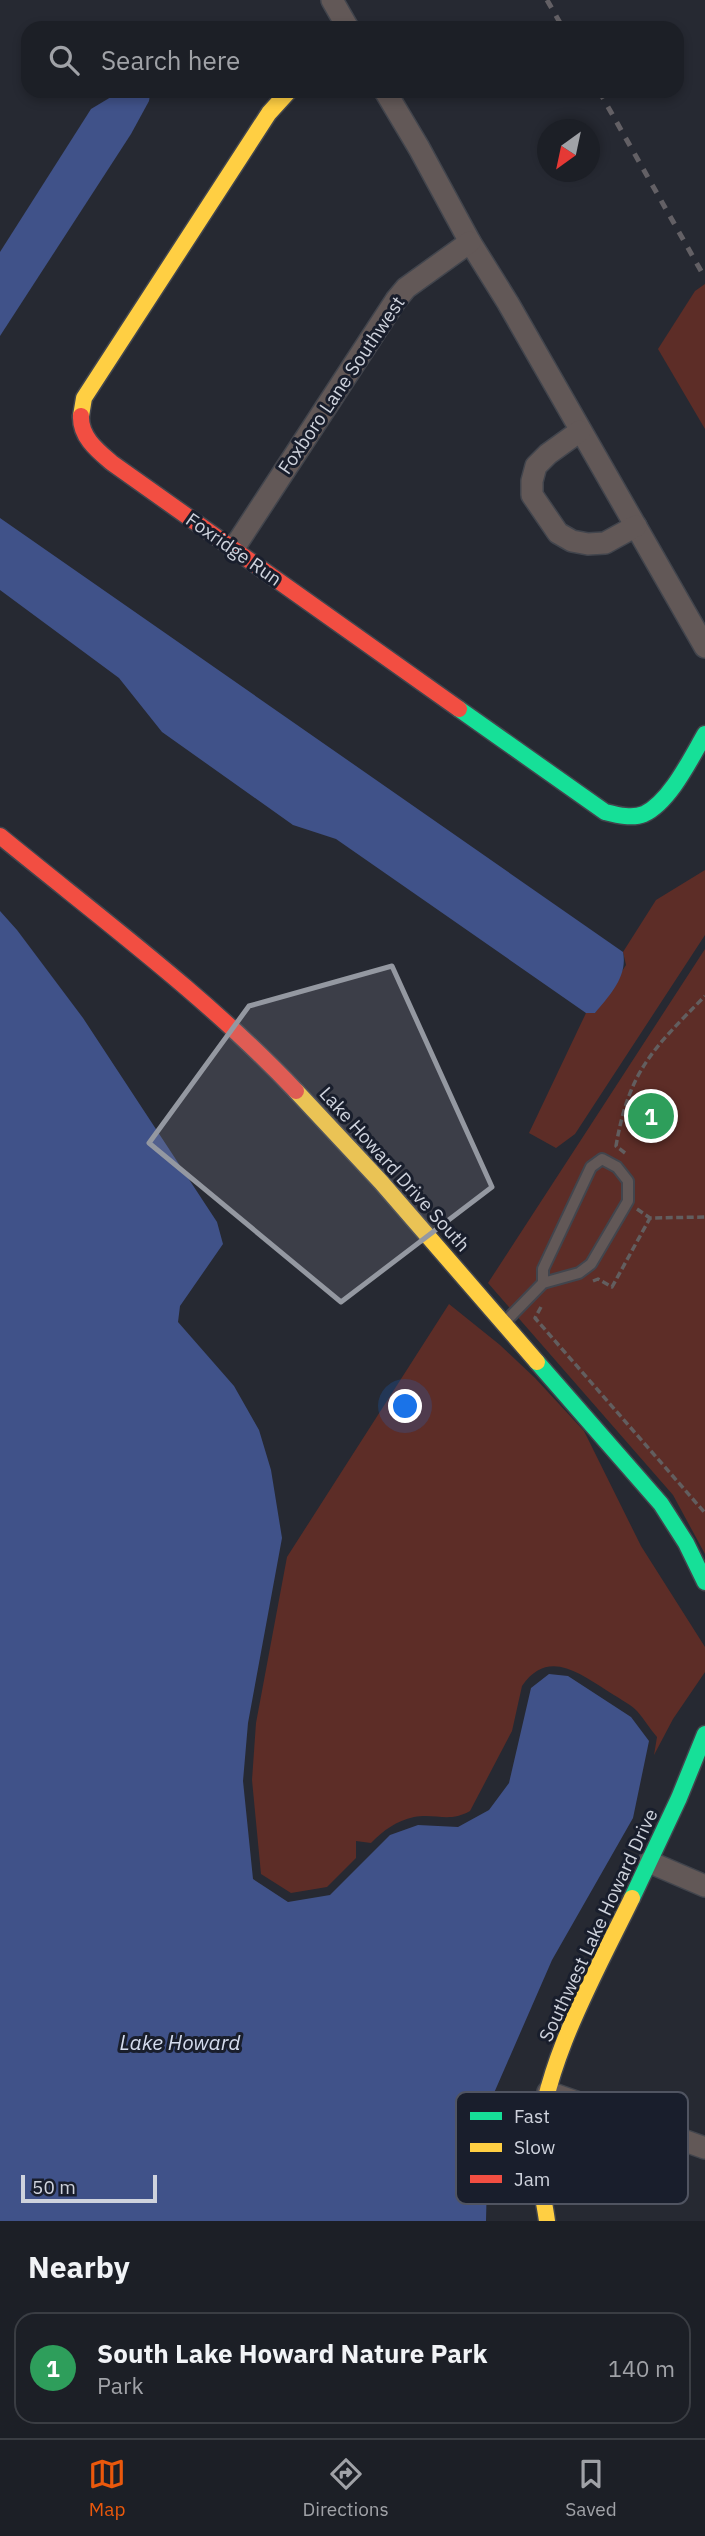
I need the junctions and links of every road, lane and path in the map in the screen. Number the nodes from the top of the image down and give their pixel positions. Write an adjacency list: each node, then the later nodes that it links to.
1 (332, 0): 2 (street)
2 (344, 21)
3 (283, 98): 8 (street, Foxridge Run)
4 (389, 98): 5 (street)
5 (470, 242): 6 (street); 8 (street, Foxboro Lane Southwest)
6 (580, 430): 7 (street); 7 (street)
7 (636, 526): 9 (street)
8 (234, 548): 10 (street, Foxridge Run)
9 (705, 647)
10 (705, 734)
11 (0, 836): 18 (street, Lake Howard Drive South)
12 (705, 996): 13 (path)
13 (628, 1156)
14 (641, 1198): 15 (path)
15 (704, 1217)
16 (543, 1283): 16 (lane); 18 (lane)
17 (535, 1318): 19 (path)
18 (504, 1323): 20 (street, Lake Howard Drive South)
19 (705, 1513)
20 (705, 1582)
21 (705, 1734): 22 (street, Southwest Lake Howard Drive)
22 (649, 1862): 23 (street); 24 (street, Southwest Lake Howard Drive)
23 (705, 1886)
24 (548, 2092)
25 (688, 2142): 26 (street)
26 (705, 2148)

